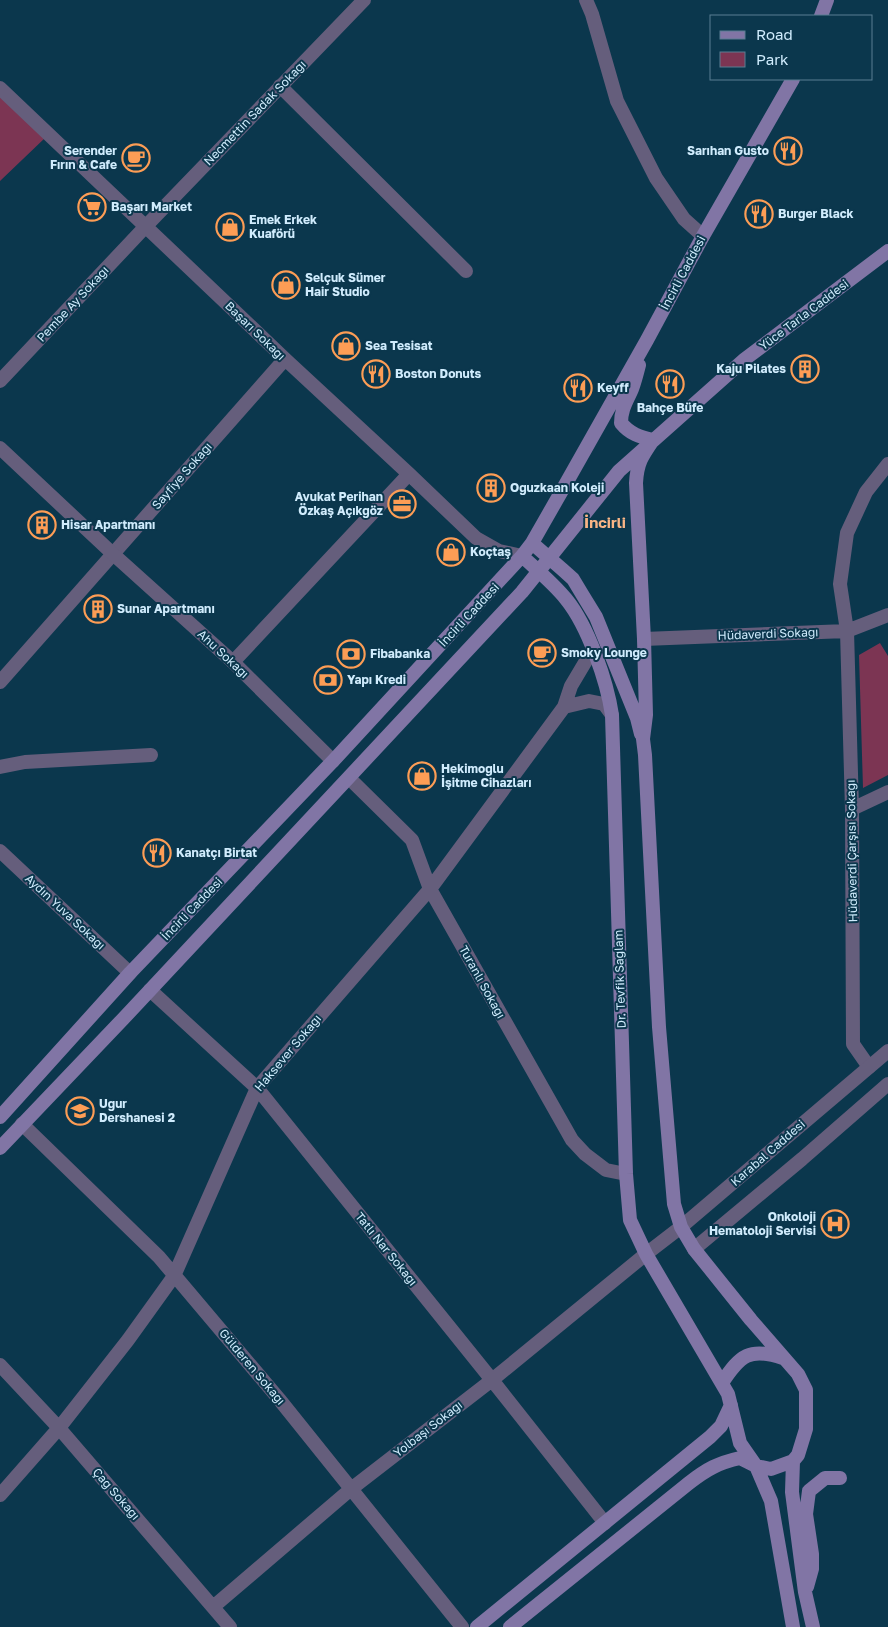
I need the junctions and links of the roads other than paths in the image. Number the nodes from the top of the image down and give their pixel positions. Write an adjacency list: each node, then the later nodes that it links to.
1 (364, 0): 6 (street, Necmettin Sadak Sokağı)
2 (586, 0): 9 (street)
3 (827, 0): 4 (main road)
4 (821, 15)
5 (792, 80): 9 (main road, İncirli Caddesi)
6 (280, 86): 8 (street, Necmettin Sadak Sokağı); 11 (street)
7 (0, 88): 8 (street, Başarı Sokağı)
8 (146, 226): 13 (street, Başarı Sokağı); 14 (street, Pembe Ay Sokağı)
9 (703, 236): 12 (main road, İncirli Caddesi)
10 (888, 251): 15 (main road, Yüce Tarla Caddesi)
11 (466, 271)
12 (647, 340): 15 (main road); 19 (main road, İncirli Caddesi)
13 (284, 360): 18 (street, Başarı Sokağı); 20 (street, Sayfiye Sokağı)
14 (0, 382)
15 (654, 440): 22 (main road, İncirli Caddesi); 26 (main road)
16 (0, 448): 20 (street, Ahu Sokağı)
17 (888, 464): 25 (street, Hüdaverdi Çarşısı Sokağı)
18 (409, 474): 21 (street, Başarı Sokağı); 28 (street)
19 (532, 543): 21 (main road, İncirli Caddesi); 22 (main road)
20 (113, 554): 28 (street, Ahu Sokağı); 29 (street, Sayfiye Sokağı)
21 (522, 556): 23 (main road, Dr. Tevfik Sağlam); 34 (main road, İncirli Caddesi)
22 (550, 558): 23 (main road, İncirli Caddesi); 32 (main road)
23 (539, 572): 27 (main road, Dr. Tevfik Sağlam); 36 (main road, İncirli Caddesi)
24 (888, 615): 25 (street, Hüdaverdi Sokağı)
25 (847, 631): 26 (street, Hüdaverdi Sokağı); 38 (street, Hüdaverdi Çarşısı Sokağı)
26 (644, 639): 32 (main road)
27 (593, 649): 30 (street, Haksever Sokağı); 31 (main road, Dr. Tevfik Sağlam)
28 (233, 662): 34 (street, Ahu Sokağı)
29 (0, 682)
30 (564, 707): 31 (street); 40 (street, Haksever Sokağı)
31 (612, 715): 50 (main road, Dr. Tevfik Sağlam)
32 (643, 740): 51 (main road)
33 (150, 755): 35 (street)
34 (333, 762): 36 (main road); 41 (main road, İncirli Caddesi)
35 (0, 767)
36 (350, 778): 40 (street, Turanlı Sokağı); 42 (main road, İncirli Caddesi)
37 (888, 792): 38 (street)
38 (852, 809): 44 (street, Hüdaverdi Çarşısı Sokağı)
39 (0, 850): 41 (street, Aydın Yuva Sokağı)
40 (430, 890): 46 (street, Haksever Sokağı); 50 (street, Turanlı Sokağı)
41 (130, 974): 47 (main road, İncirli Caddesi)
42 (150, 990): 46 (street, Tatlı Nar Sokağı); 48 (main road, İncirli Caddesi)
43 (888, 1051): 44 (street, Karabal Caddesi)
44 (869, 1066): 51 (street, Karabal Caddesi)
45 (888, 1084): 52 (street, Karabal Caddesi)
46 (257, 1088): 54 (street, Haksever Sokağı); 57 (street, Tatlı Nar Sokağı)
47 (2, 1111)
48 (22, 1124): 49 (main road, İncirli Caddesi); 54 (street, Gülderen Sokağı)
49 (0, 1148)
50 (626, 1174): 53 (main road, Dr. Tevfik Sağlam)
51 (681, 1227): 52 (main road); 53 (street, Karabal Caddesi)
52 (694, 1249): 55 (main road)
53 (646, 1254): 57 (street, Yolbaşı Sokağı); 58 (main road, Dr. Tevfik Sağlam)
54 (174, 1276): 60 (street, Haksever Sokağı); 64 (street, Gülderen Sokağı)
55 (784, 1359): 58 (main road); 61 (main road)
56 (0, 1365): 60 (street, Çağ Sokağı)
57 (492, 1380): 64 (street, Yolbaşı Sokağı); 66 (street, Tatlı Nar Sokağı)
58 (722, 1383): 59 (main road)
59 (731, 1405): 62 (main road); 66 (main road)
60 (59, 1428): 65 (street, Haksever Sokağı); 68 (street, Çağ Sokağı)
61 (793, 1461): 62 (main road); 67 (main road)
62 (756, 1466): 69 (main road); 73 (main road)
63 (840, 1478): 67 (main road)
64 (351, 1489): 68 (street, Yolbaşı Sokağı); 71 (street, Gülderen Sokağı)
65 (0, 1495)
66 (605, 1523): 72 (main road)
67 (805, 1592): 74 (main road)
68 (213, 1607): 70 (street, Çağ Sokağı)
69 (792, 1626)
70 (230, 1627)
71 (462, 1627)
72 (477, 1627)
73 (510, 1627)
74 (813, 1627)

